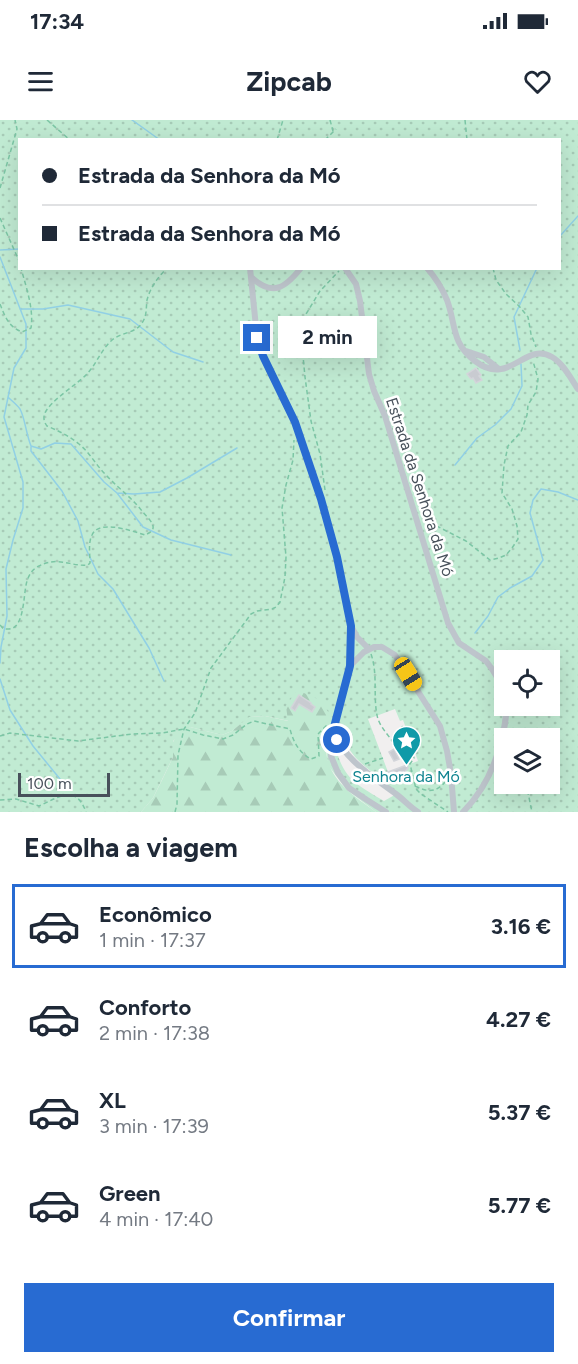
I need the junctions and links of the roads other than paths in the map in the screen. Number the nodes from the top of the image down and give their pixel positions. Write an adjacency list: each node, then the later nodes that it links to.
1 (250, 270): 5 (street)
2 (299, 270): 5 (street)
3 (346, 270): 10 (street, Estrada da Senhora da Mó)
4 (428, 270): 6 (street)
5 (251, 276): 7 (street)
6 (578, 389)
7 (351, 626): 8 (street); 9 (street)
8 (369, 649): 9 (street); 15 (street)
9 (350, 666): 12 (street)
10 (494, 672)
11 (507, 716): 16 (street)
12 (333, 731): 13 (street); 14 (street)
13 (386, 812)
14 (418, 812)
15 (451, 812)
16 (463, 812)

